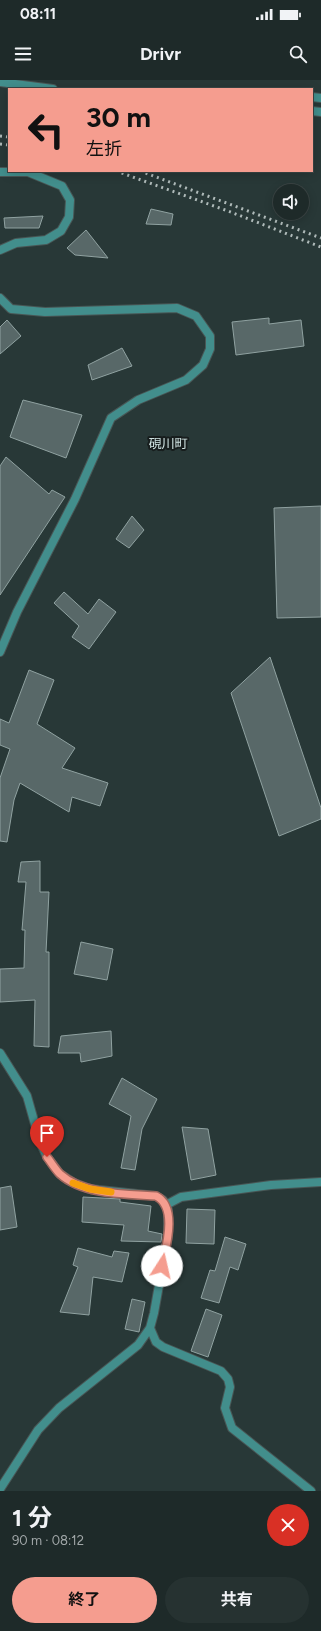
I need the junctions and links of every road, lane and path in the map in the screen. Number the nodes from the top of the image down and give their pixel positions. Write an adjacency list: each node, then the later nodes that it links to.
1 (0, 82): 2 (street)
2 (45, 88)
3 (0, 172): 4 (street)
4 (0, 250)
5 (0, 298): 6 (street)
6 (0, 652)
7 (0, 1053): 9 (street)
8 (321, 1182): 9 (street)
9 (166, 1205): 10 (street)
10 (150, 1328): 11 (street); 12 (street)
11 (0, 1489)
12 (311, 1491)

